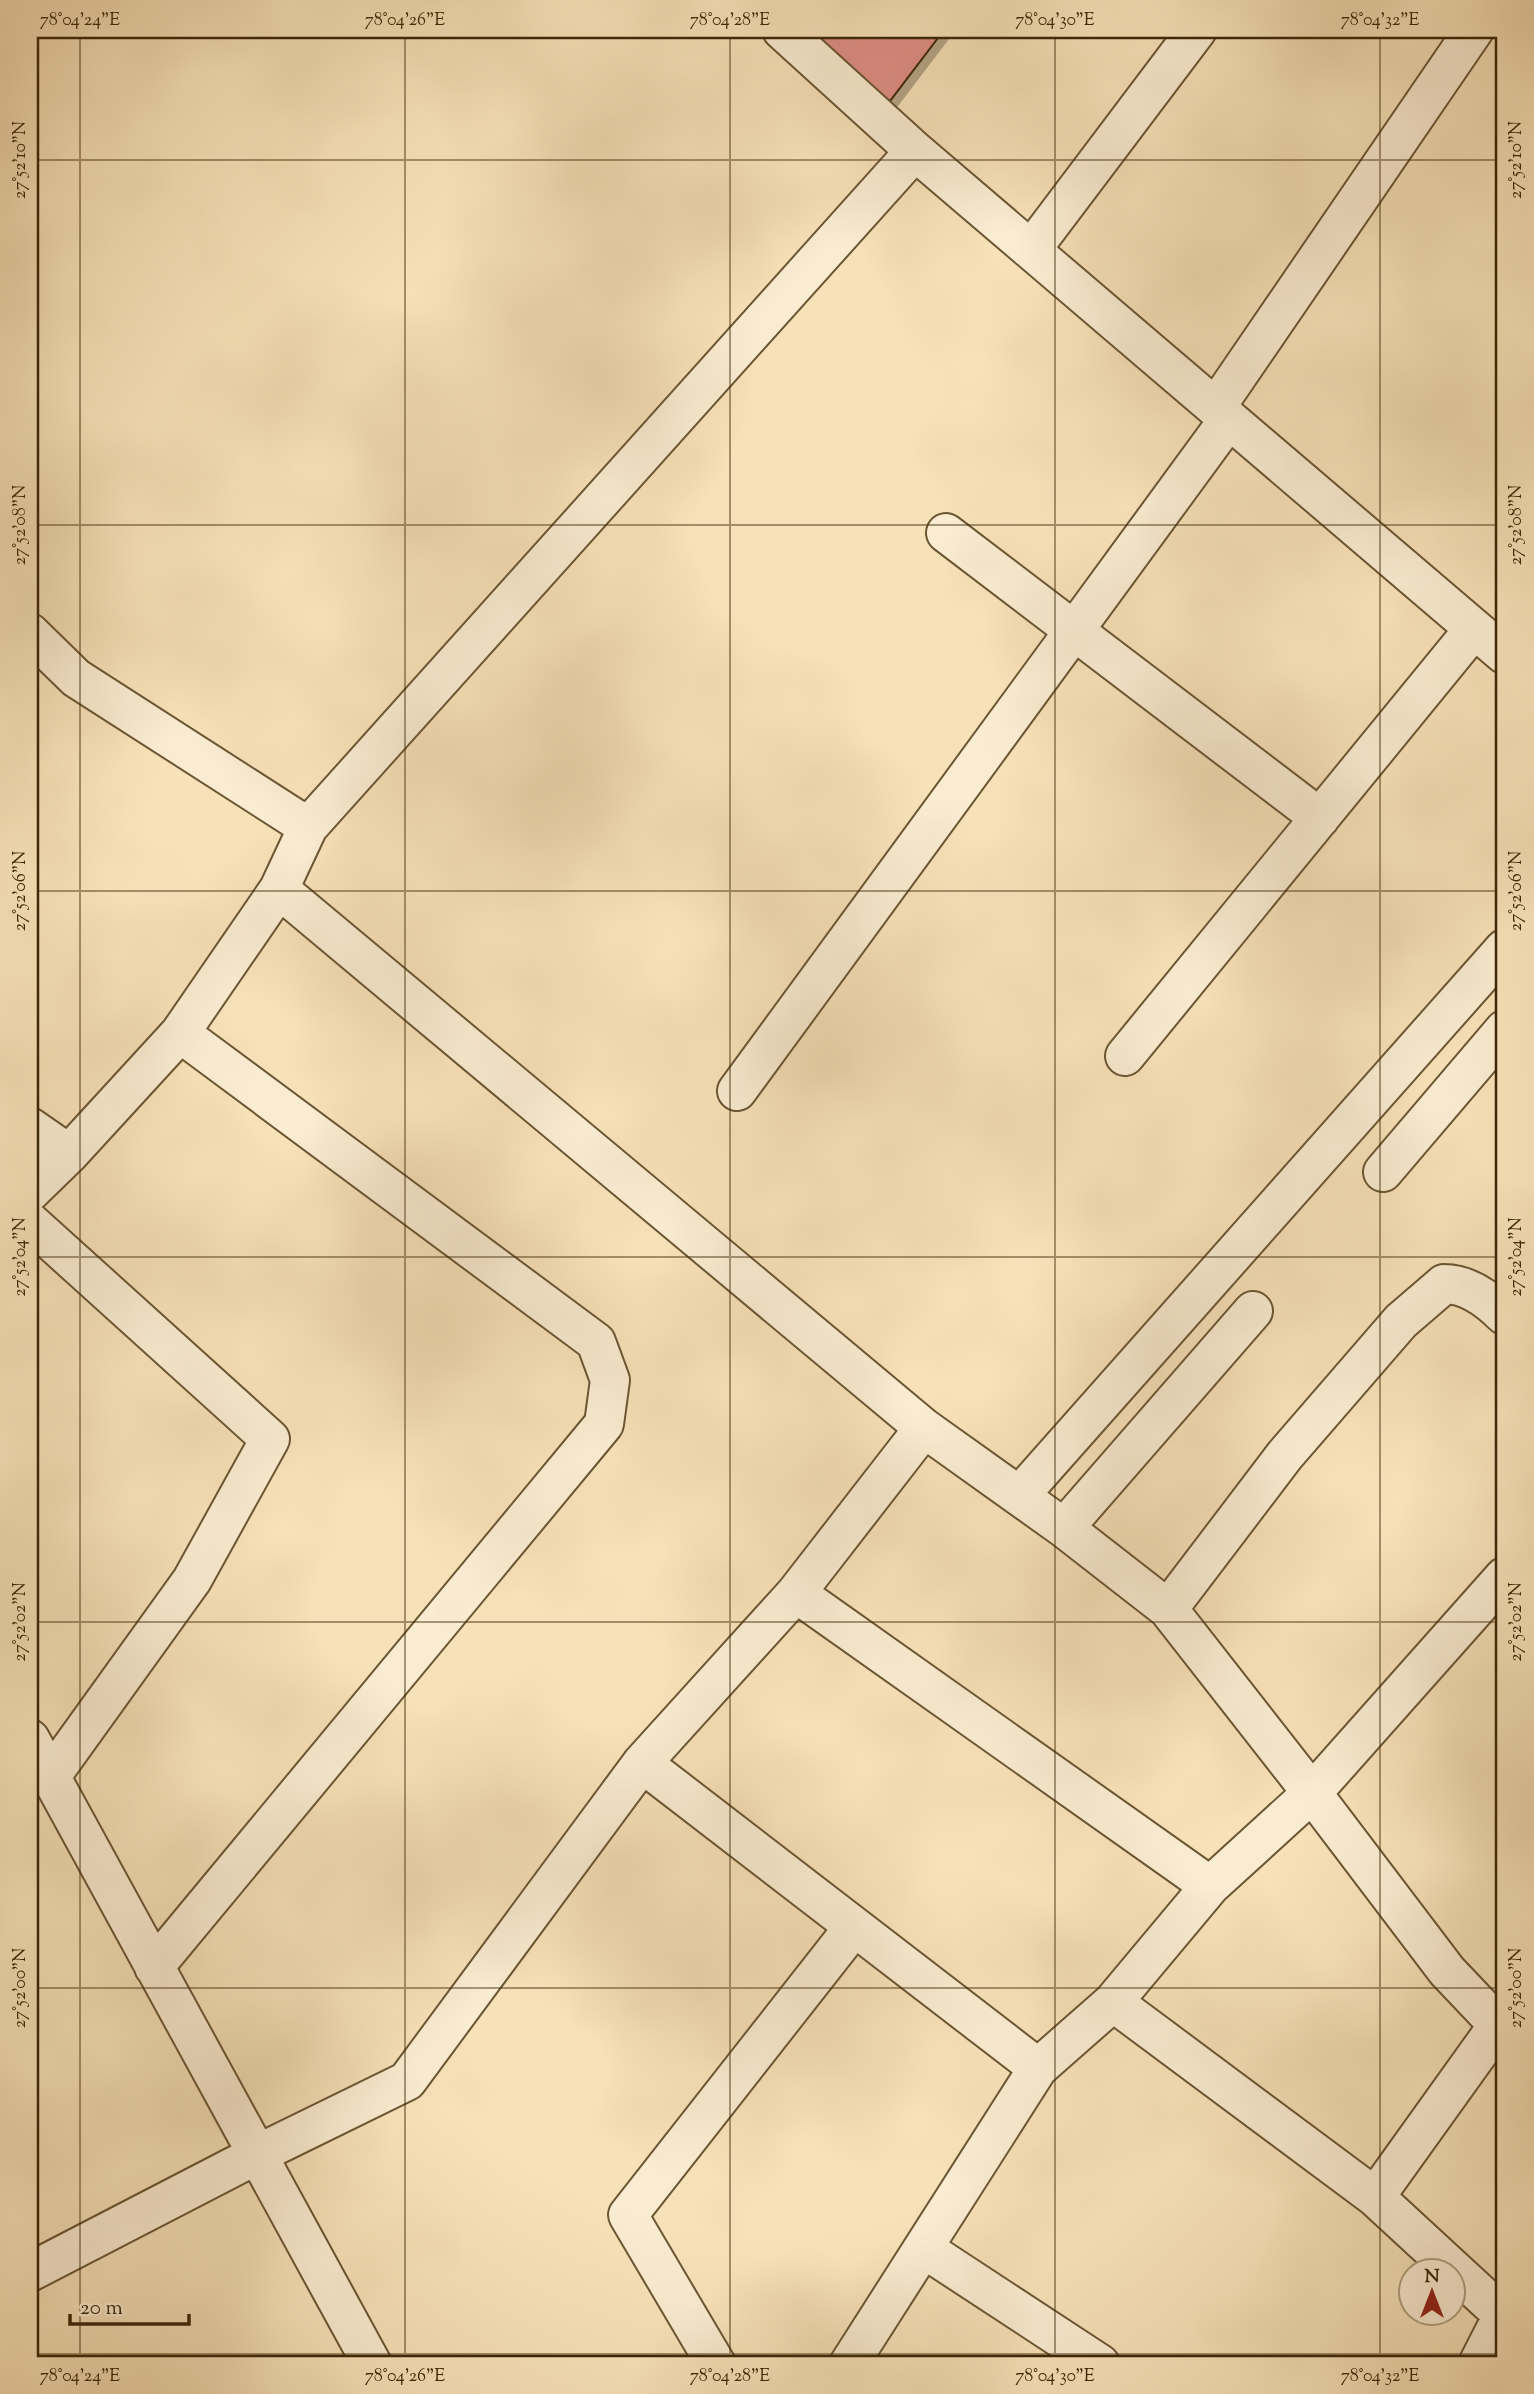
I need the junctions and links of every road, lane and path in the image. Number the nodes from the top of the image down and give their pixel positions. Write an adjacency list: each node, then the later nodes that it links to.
1 (1197, 30): 5 (street)
2 (1474, 30): 6 (street)
3 (785, 31): 4 (street)
4 (915, 151): 5 (street); 13 (street)
5 (1031, 250): 6 (street)
6 (1222, 413): 8 (street); 9 (street)
7 (946, 533): 9 (street)
8 (1474, 629): 11 (street); 12 (street)
9 (1074, 631): 12 (street); 19 (street)
10 (30, 633): 13 (street)
11 (1504, 654)
12 (1320, 818): 18 (street)
13 (308, 827): 14 (street)
14 (279, 889): 17 (street); 27 (street)
15 (1504, 948): 28 (street)
16 (1504, 1030): 22 (street)
17 (180, 1033): 21 (street); 39 (street)
18 (1125, 1056)
19 (737, 1091)
20 (30, 1127): 21 (street)
21 (69, 1154): 23 (street)
22 (1383, 1172)
23 (30, 1192)
24 (30, 1222): 35 (street)
25 (1252, 1311): 29 (street)
26 (1504, 1315): 32 (street)
27 (924, 1428): 28 (street); 31 (street)
28 (1018, 1496): 29 (street)
29 (1064, 1528): 32 (street)
30 (1504, 1577): 36 (street)
31 (796, 1593): 34 (street); 37 (street)
32 (1168, 1609): 36 (street)
33 (30, 1739): 35 (street)
34 (642, 1763): 38 (street); 43 (street)
35 (51, 1776): 39 (street)
36 (1312, 1793): 37 (street); 41 (street)
37 (1210, 1886): 40 (street)
38 (854, 1927): 42 (street); 49 (street)
39 (154, 1967): 43 (street)
40 (1113, 2002): 42 (street); 44 (street)
41 (1502, 2024): 44 (street)
42 (1038, 2068): 45 (street)
43 (258, 2154): 46 (street); 48 (street)
44 (1375, 2197): 47 (street)
45 (923, 2248): 50 (street); 51 (street)
46 (30, 2272)
47 (1504, 2314): 52 (street)
48 (373, 2364)
49 (716, 2364)
50 (849, 2364)
51 (1100, 2364)
52 (1478, 2364)

